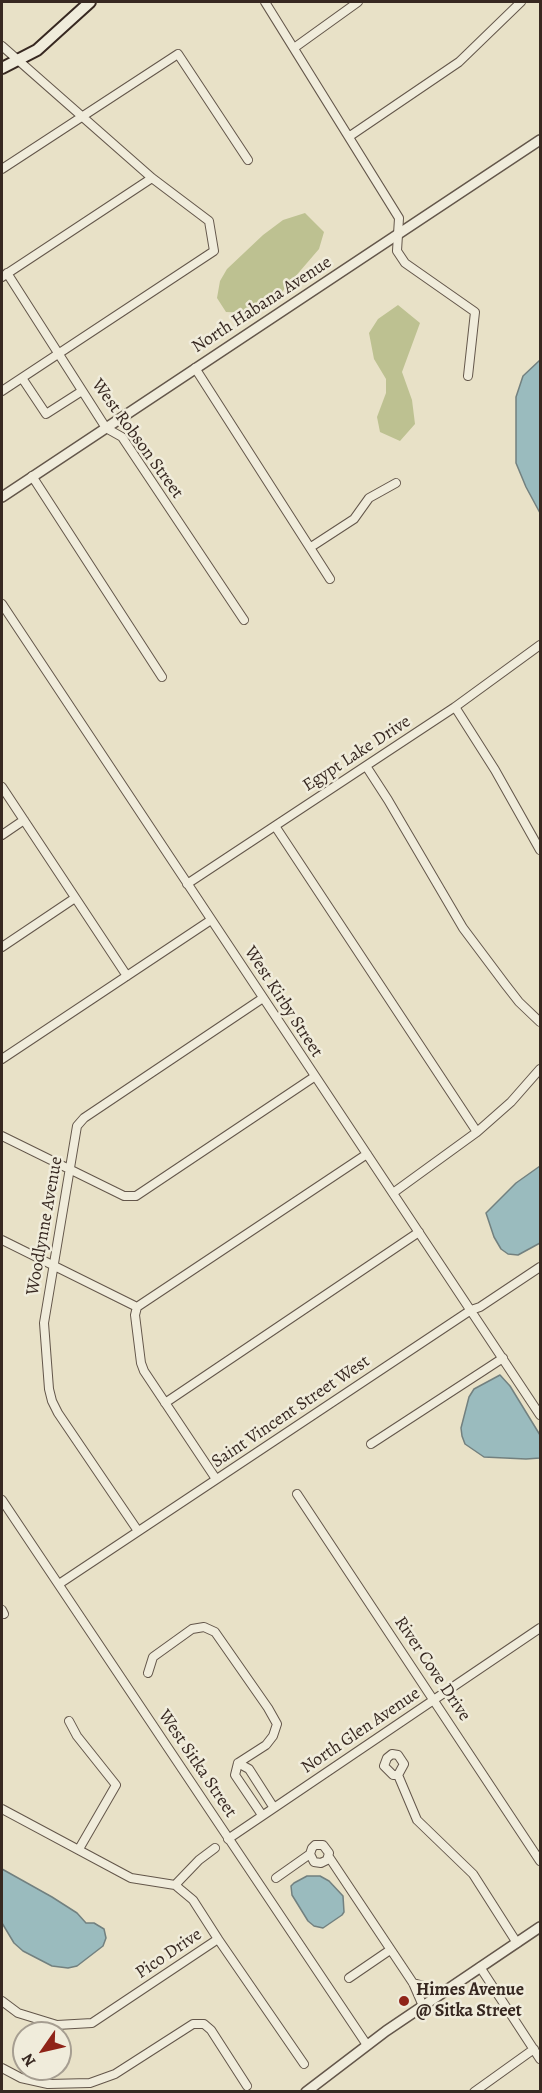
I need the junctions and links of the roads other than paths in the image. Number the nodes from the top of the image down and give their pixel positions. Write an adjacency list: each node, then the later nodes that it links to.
1 (90, 2): 7 (main road)
2 (265, 2): 6 (street)
3 (358, 2): 6 (street)
4 (521, 2): 10 (street)
5 (2, 46): 7 (street)
6 (294, 48): 10 (street)
7 (19, 60): 8 (main road); 9 (street)
8 (2, 68)
9 (82, 116): 12 (street); 13 (street); 14 (street)
10 (350, 136): 15 (street)
11 (540, 140): 15 (street, North Habana Avenue)
12 (248, 160)
13 (2, 169)
14 (152, 178): 16 (street); 17 (street)
15 (398, 235): 18 (street, North Habana Avenue); 19 (street)
16 (4, 275): 17 (street, West Robson Street)
17 (59, 354): 20 (street); 22 (street, West Robson Street)
18 (195, 368): 23 (street, North Habana Avenue); 27 (street)
19 (468, 376)
20 (22, 378): 21 (street); 22 (street)
21 (2, 391)
22 (82, 391): 23 (street, West Robson Street)
23 (106, 428): 24 (street, North Habana Avenue); 30 (street, West Robson Street)
24 (32, 476): 26 (street, North Habana Avenue); 32 (street)
25 (396, 483): 27 (street)
26 (2, 497)
27 (310, 547): 28 (street)
28 (330, 579)
29 (2, 604): 40 (street, West Kirby Street)
30 (244, 621)
31 (540, 645): 33 (street, Egypt Lake Drive)
32 (162, 677)
33 (455, 707): 34 (street, Egypt Lake Drive); 39 (street)
34 (366, 766): 37 (street, Egypt Lake Drive); 46 (street)
35 (2, 787): 36 (street)
36 (24, 820): 38 (street); 41 (street)
37 (275, 826): 40 (street, Egypt Lake Drive); 50 (street)
38 (2, 835)
39 (540, 850)
40 (187, 884): 42 (street, West Kirby Street)
41 (75, 898): 43 (street); 44 (street)
42 (211, 920): 44 (street); 45 (street, West Kirby Street)
43 (2, 948)
44 (127, 976): 47 (street)
45 (263, 998): 49 (street, West Kirby Street); 53 (street, Woodlynne Avenue)
46 (540, 1022)
47 (2, 1059)
48 (540, 1069): 50 (street)
49 (314, 1077): 52 (street, West Kirby Street); 53 (street)
50 (477, 1132): 54 (street)
51 (2, 1136): 53 (street)
52 (367, 1154): 54 (street, West Kirby Street); 59 (street)
53 (70, 1170): 57 (street, Woodlynne Avenue)
54 (393, 1193): 55 (street, West Kirby Street)
55 (419, 1232): 60 (street, West Kirby Street); 62 (street)
56 (2, 1240): 57 (street)
57 (54, 1266): 59 (street); 68 (street, Woodlynne Avenue)
58 (540, 1267): 60 (street, Saint Vincent Street West)
59 (137, 1307): 62 (street)
60 (471, 1310): 61 (street, West Kirby Street); 65 (street, Saint Vincent Street West)
61 (503, 1358): 63 (street, West Kirby Street); 64 (street)
62 (165, 1403): 65 (street)
63 (540, 1415)
64 (370, 1444)
65 (216, 1479): 68 (street, Saint Vincent Street West)
66 (297, 1494): 72 (street, River Cove Drive)
67 (2, 1500): 69 (street, West Sitka Street)
68 (138, 1531): 69 (street, Saint Vincent Street West)
69 (59, 1584): 79 (street, West Sitka Street)
70 (540, 1628): 72 (street, North Glen Avenue)
71 (148, 1673): 74 (street)
72 (434, 1700): 76 (street, North Glen Avenue); 84 (street, River Cove Drive)
73 (69, 1720): 81 (street)
74 (238, 1763): 76 (street); 78 (street)
75 (398, 1775): 89 (street)
76 (274, 1808): 78 (street, North Glen Avenue)
77 (2, 1809): 81 (street)
78 (262, 1815): 79 (street, North Glen Avenue)
79 (228, 1839): 97 (street, West Sitka Street)
80 (215, 1848): 86 (street)
81 (79, 1849): 86 (street)
82 (310, 1854): 83 (street); 83 (street); 85 (street)
83 (329, 1857): 90 (street)
84 (540, 1861)
85 (276, 1878)
86 (175, 1885): 88 (street)
87 (540, 1927): 89 (street)
88 (218, 1940): 95 (street, Pico Drive); 100 (street, Pico Drive)
89 (517, 1943): 91 (street)
90 (390, 1950): 92 (street); 93 (street)
91 (480, 1967): 94 (street); 98 (street)
92 (349, 1978)
93 (413, 1983): 94 (street); 96 (street)
94 (436, 1997): 96 (street)
95 (2, 2001)
96 (423, 2006): 97 (street)
97 (367, 2045): 103 (street)
98 (534, 2049): 99 (street); 105 (street)
99 (540, 2059)
100 (304, 2064)
101 (2, 2068): 102 (street)
102 (247, 2086)
103 (319, 2088): 104 (street)
104 (306, 2091)
105 (474, 2091)

